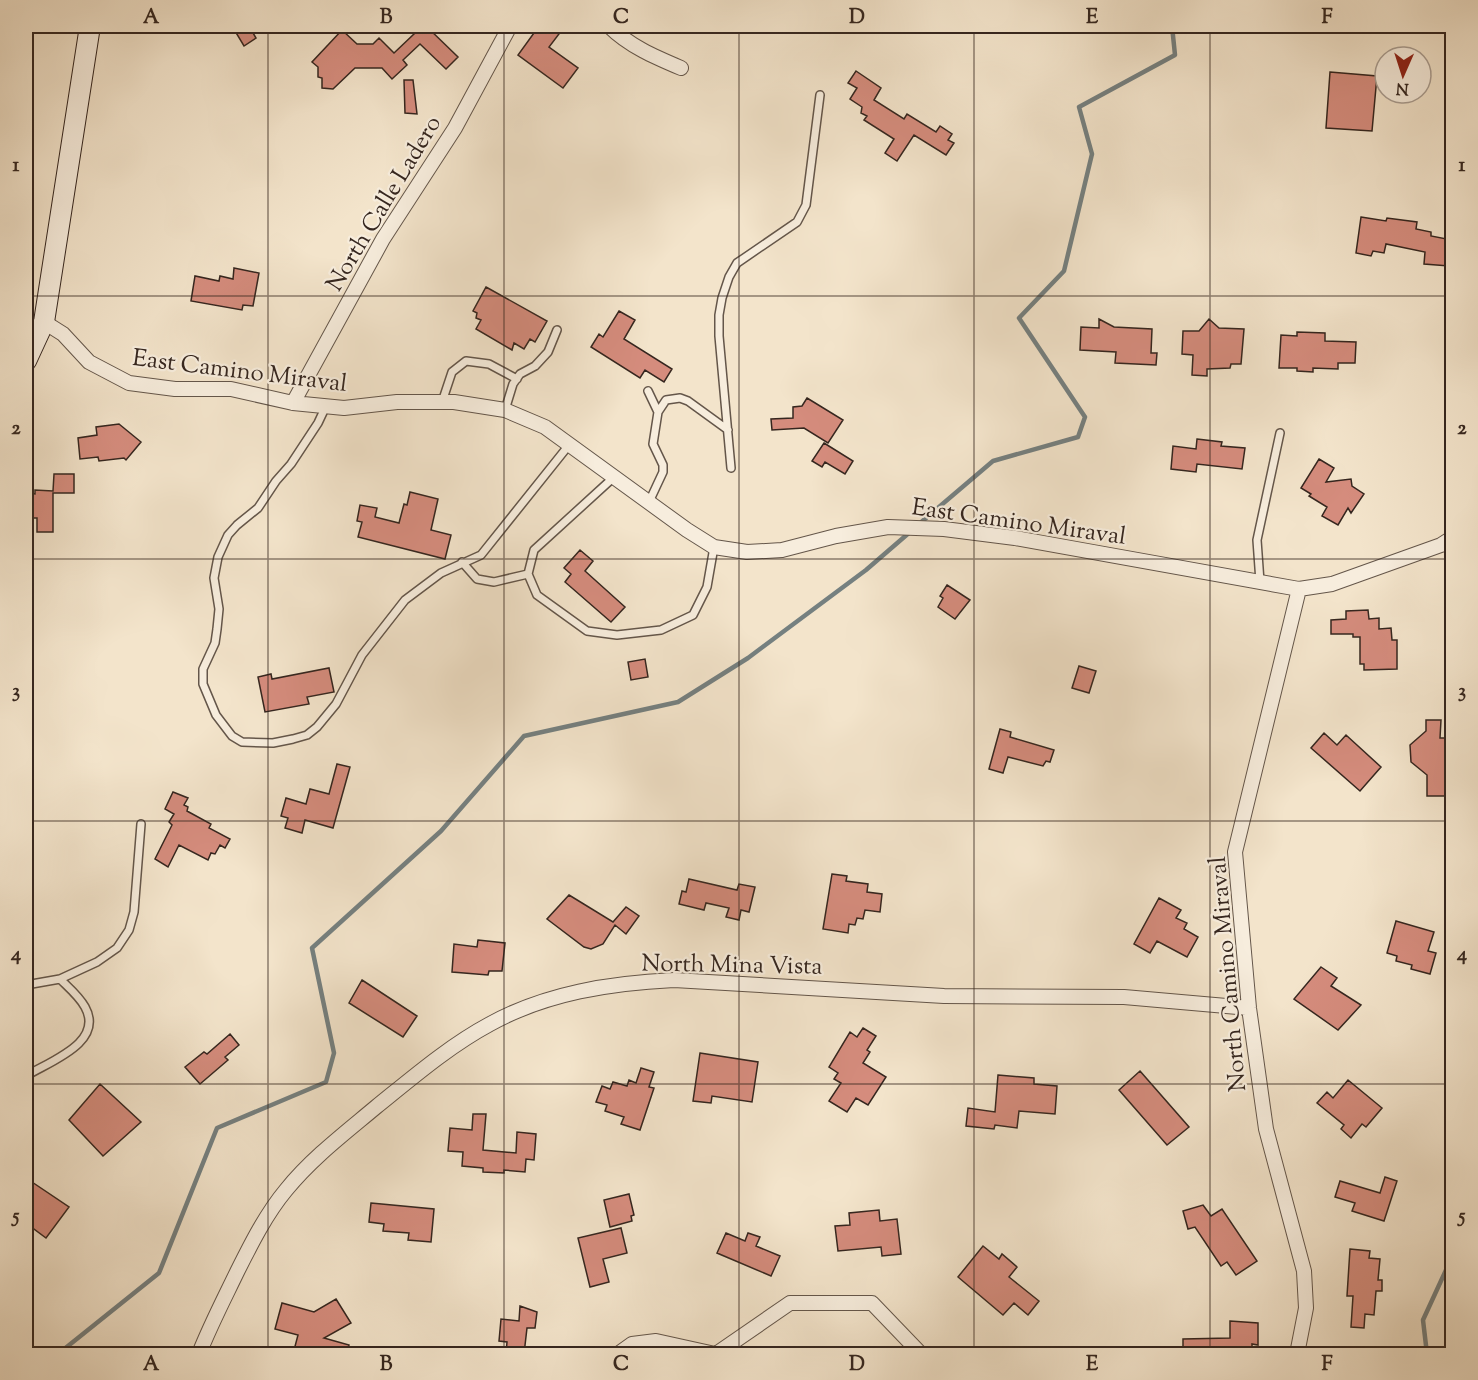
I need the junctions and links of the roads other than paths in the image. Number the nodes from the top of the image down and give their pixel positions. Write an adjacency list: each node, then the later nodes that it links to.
1 (90, 26): 6 (main road)
2 (510, 26): 11 (street, North Calle Ladero)
3 (609, 26): 4 (street)
4 (681, 68)
5 (820, 95): 16 (lane)
6 (44, 322): 8 (main road); 11 (street, East Camino Miraval)
7 (557, 330): 9 (lane)
8 (26, 361)
9 (517, 379): 12 (lane); 14 (lane)
10 (648, 391): 15 (lane)
11 (293, 402): 13 (street, East Camino Miraval)
12 (442, 402): 13 (street, East Camino Miraval); 14 (street, East Camino Miraval)
13 (326, 406): 24 (lane)
14 (505, 410): 18 (street, East Camino Miraval)
15 (658, 412): 16 (lane); 21 (lane)
16 (728, 430): 19 (lane)
17 (1280, 433): 26 (lane)
18 (569, 445): 20 (street, East Camino Miraval); 24 (lane)
19 (731, 468)
20 (614, 477): 21 (street, East Camino Miraval); 25 (lane)
21 (649, 502): 23 (street, East Camino Miraval)
22 (1452, 538): 27 (street, East Camino Miraval)
23 (714, 547): 25 (lane); 26 (street, East Camino Miraval)
24 (462, 562): 25 (lane)
25 (528, 574)
26 (1260, 582): 27 (street, East Camino Miraval)
27 (1299, 589): 31 (street, North Camino Miraval)
28 (141, 824): 29 (lane)
29 (60, 979): 30 (lane); 32 (lane)
30 (26, 985)
31 (1249, 1008): 33 (street, North Mina Vista); 37 (street, North Camino Miraval)
32 (26, 1076)
33 (199, 1354)
34 (618, 1354): 35 (street)
35 (715, 1354): 36 (street)
36 (921, 1354)
37 (1296, 1354)

